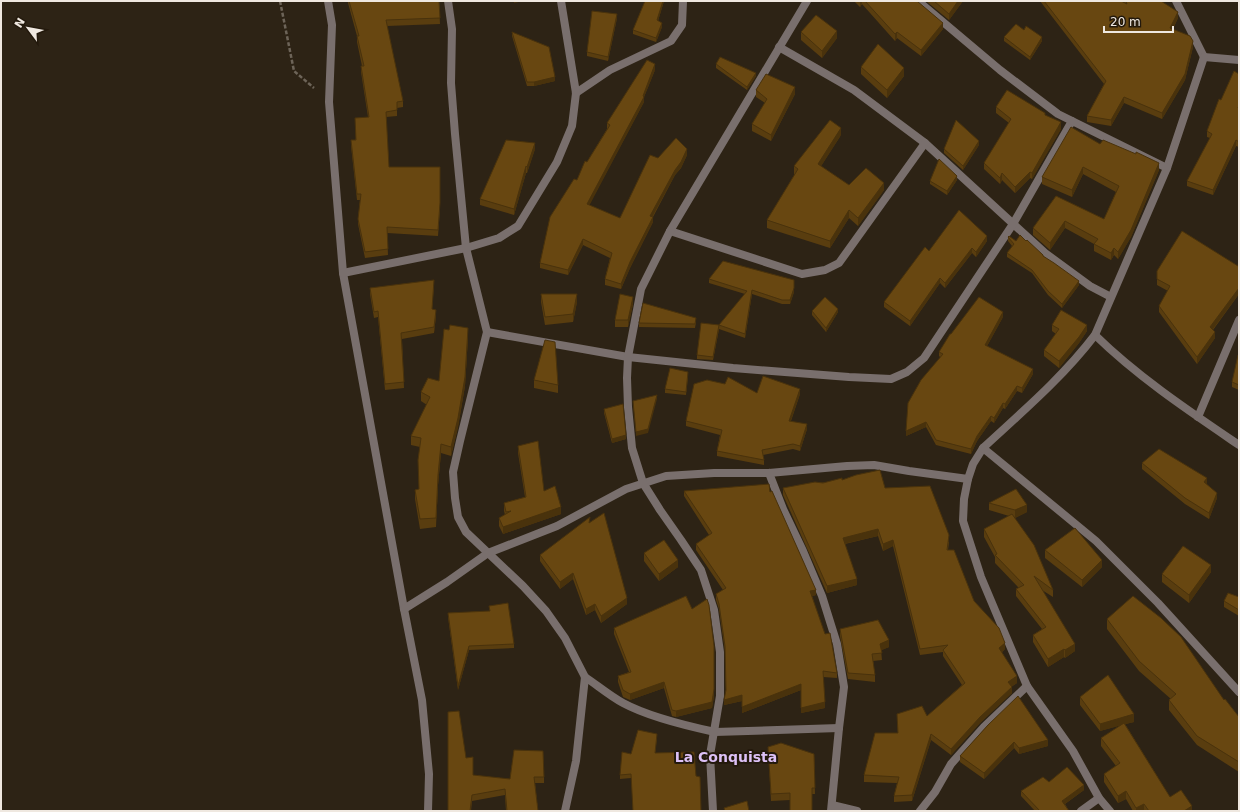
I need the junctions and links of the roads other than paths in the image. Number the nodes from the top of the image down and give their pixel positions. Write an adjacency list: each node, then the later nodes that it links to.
1 (328, 1): 18 (street)
2 (448, 1): 17 (street)
3 (561, 1): 11 (street)
4 (683, 1): 11 (street)
5 (807, 1): 8 (street)
6 (918, 1): 12 (street)
7 (1176, 1): 9 (street)
8 (780, 47): 13 (street); 16 (street)
9 (1204, 57): 10 (street); 14 (street)
10 (1239, 60)
11 (576, 93): 17 (street)
12 (1072, 121): 14 (street); 15 (street)
13 (925, 143): 15 (street); 16 (street)
14 (1167, 168): 19 (street)
15 (1013, 224): 19 (street); 23 (street)
16 (670, 231): 23 (street)
17 (466, 248): 18 (street); 21 (street)
18 (343, 273): 31 (street)
19 (1111, 298): 22 (street)
20 (1239, 320): 24 (street)
21 (487, 332): 23 (street); 30 (street)
22 (1095, 335): 24 (street); 26 (street)
23 (628, 358): 29 (street)
24 (1198, 416): 25 (street)
25 (1239, 445)
26 (983, 448): 28 (street); 34 (street)
27 (770, 473): 28 (street); 29 (street); 35 (street)
28 (968, 480): 33 (street)
29 (643, 483): 30 (street); 36 (street)
30 (488, 553): 31 (street); 32 (street)
31 (404, 609): 39 (street)
32 (585, 677): 36 (street); 40 (street)
33 (1027, 686): 37 (street); 43 (street)
34 (1239, 692)
35 (839, 728): 36 (street); 38 (street)
36 (715, 732): 41 (street)
37 (1099, 798): 44 (street); 45 (street)
38 (831, 808): 42 (street)
39 (428, 811)
40 (565, 811)
41 (713, 811)
42 (857, 811)
43 (920, 811)
44 (1081, 811)
45 (1110, 811)

